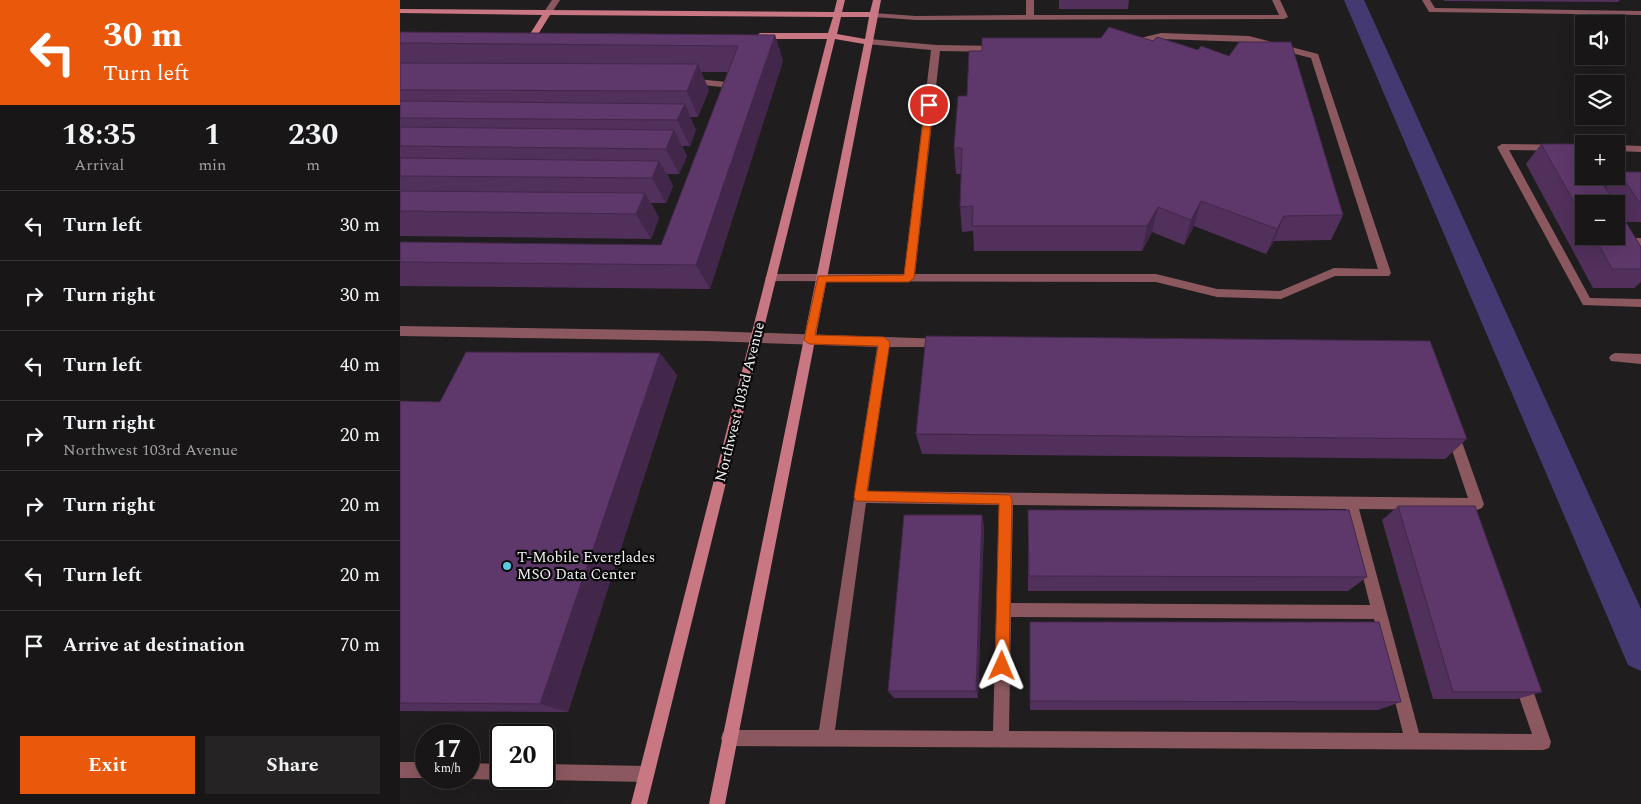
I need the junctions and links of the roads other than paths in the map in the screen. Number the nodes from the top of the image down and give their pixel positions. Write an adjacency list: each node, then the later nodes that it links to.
1 (556, 0): 8 (lane)
2 (841, 0): 10 (street, Northwest 103rd Avenue)
3 (877, 0): 11 (street)
4 (1030, 0): 12 (lane)
5 (1276, 0): 12 (lane)
6 (1426, 0): 9 (lane)
7 (400, 11): 8 (street)
8 (548, 12): 10 (street); 14 (street)
9 (1641, 13)
10 (838, 14): 11 (street); 17 (street, Northwest 103rd Avenue)
11 (874, 15): 12 (lane); 18 (street)
12 (1030, 18)
13 (524, 34): 14 (street)
14 (534, 34): 15 (street)
15 (544, 34)
16 (752, 36): 17 (street)
17 (832, 36): 18 (street); 33 (street, Northwest 103rd Avenue)
18 (869, 42): 20 (lane); 34 (street)
19 (1122, 43): 35 (lane)
20 (936, 48): 21 (lane); 35 (lane)
21 (1014, 49)
22 (673, 80): 23 (lane)
23 (723, 107)
24 (1563, 148): 25 (lane); 28 (lane); 36 (lane)
25 (1575, 148)
26 (1625, 148): 27 (lane)
27 (1641, 148)
28 (1572, 162)
29 (1641, 183): 30 (lane)
30 (1592, 195)
31 (1625, 242): 32 (lane)
32 (1641, 242)
33 (772, 278): 34 (lane); 38 (street, Northwest 103rd Avenue)
34 (821, 278): 35 (lane); 39 (street)
35 (909, 278)
36 (1641, 303)
37 (400, 331): 38 (lane)
38 (756, 338): 39 (lane); 60 (street, Northwest 103rd Avenue)
39 (809, 340): 40 (lane); 53 (street)
40 (884, 342): 41 (lane); 45 (lane)
41 (954, 342)
42 (1615, 358): 43 (lane)
43 (1641, 359)
44 (1448, 421): 48 (lane)
45 (860, 497): 46 (lane); 54 (lane)
46 (1006, 499): 47 (lane); 50 (lane)
47 (1351, 503): 48 (lane); 51 (lane)
48 (1461, 504): 49 (lane)
49 (1467, 522)
50 (1003, 610): 51 (lane); 55 (lane)
51 (1379, 612): 56 (lane)
52 (1518, 669): 56 (lane)
53 (729, 738): 54 (lane); 62 (street)
54 (826, 739): 55 (lane)
55 (1001, 740): 56 (lane)
56 (1414, 742)
57 (400, 770): 58 (lane)
58 (415, 770)
59 (555, 772): 60 (lane)
60 (646, 774): 61 (street, Northwest 103rd Avenue)
61 (639, 804)
62 (716, 804)

